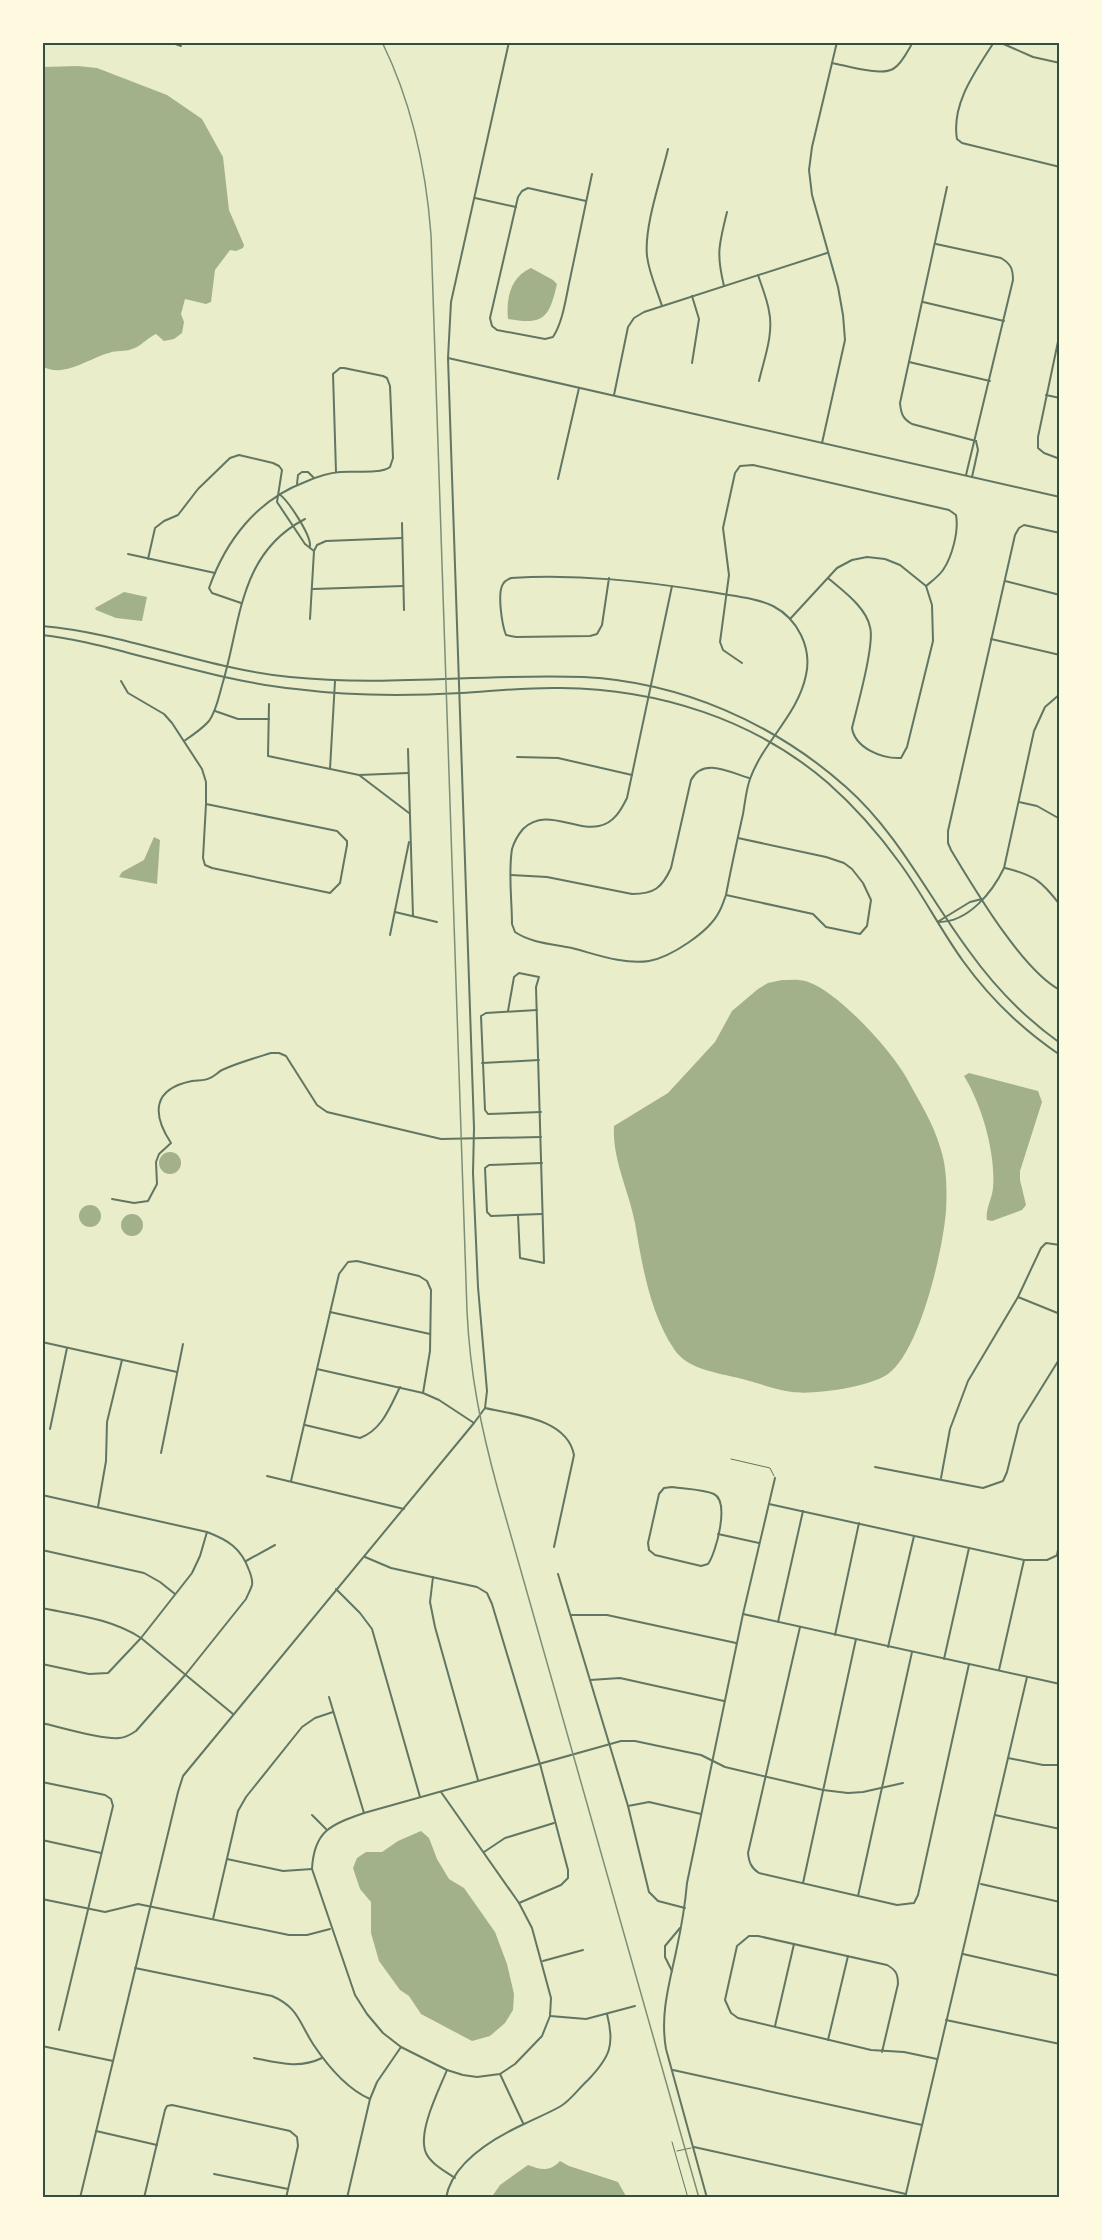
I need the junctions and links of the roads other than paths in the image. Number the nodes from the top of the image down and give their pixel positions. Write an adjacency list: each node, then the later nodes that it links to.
1 (170, 42): 7 (street)
2 (509, 42): 16 (street)
3 (837, 42): 8 (street)
4 (913, 42): 8 (street)
5 (994, 42): 13 (street)
6 (999, 42): 9 (street)
7 (181, 46)
8 (832, 63): 21 (street)
9 (1060, 63)
10 (1060, 91): 11 (street)
11 (1058, 99)
12 (668, 149): 26 (street)
13 (1060, 167)
14 (592, 174): 17 (street)
15 (947, 187): 20 (street)
16 (475, 198): 18 (street); 29 (street)
17 (586, 201): 18 (street); 18 (street)
18 (516, 207)
19 (727, 212): 23 (street)
20 (936, 244): 25 (street); 27 (street)
21 (827, 253): 22 (street); 39 (street)
22 (758, 275): 23 (street); 32 (street)
23 (724, 286): 24 (street)
24 (692, 296): 26 (street); 31 (street)
25 (923, 302): 27 (street); 30 (street)
26 (662, 306): 35 (street)
27 (1004, 321): 33 (street)
28 (1060, 334): 36 (street)
29 (447, 358): 34 (street); 82 (street)
30 (909, 362): 33 (street); 38 (street)
31 (692, 363)
32 (759, 381)
33 (990, 381): 38 (street)
34 (579, 387): 35 (street); 45 (street)
35 (614, 395): 39 (street)
36 (1047, 395): 37 (street); 40 (street)
37 (1060, 398)
38 (976, 441): 42 (street); 43 (street)
39 (822, 443): 42 (street)
40 (1060, 459)
41 (336, 472): 41 (street); 44 (street)
42 (966, 476): 43 (street)
43 (972, 477): 48 (street)
44 (314, 478): 46 (street); 46 (street)
45 (558, 479)
46 (297, 485): 47 (street)
47 (279, 494): 50 (street); 52 (street); 60 (street); 61 (street)
48 (1060, 497)
49 (304, 519): 50 (street)
50 (299, 522): 52 (street); 54 (street)
51 (402, 523): 55 (street)
52 (293, 526): 56 (street); 71 (street)
53 (1060, 533): 64 (street)
54 (307, 535): 56 (street); 57 (street)
55 (402, 538): 58 (street); 65 (street)
56 (302, 539): 57 (street)
57 (310, 546): 58 (street)
58 (314, 551): 68 (street)
59 (128, 554): 60 (street)
60 (148, 558): 61 (street)
61 (215, 573): 71 (street)
62 (609, 578): 62 (street); 66 (street)
63 (828, 578): 67 (street); 67 (street); 74 (street)
64 (1005, 581): 70 (street); 77 (street)
65 (403, 586): 68 (street); 72 (street)
66 (672, 586): 69 (street); 85 (street)
67 (926, 586): 69 (street)
68 (312, 589): 73 (street)
69 (726, 595): 74 (street); 79 (street)
70 (1060, 595)
71 (241, 603): 80 (street)
72 (404, 610)
73 (310, 619)
74 (790, 619): 93 (street)
75 (42, 626): 80 (street)
76 (42, 635): 81 (street)
77 (991, 639): 78 (street); 112 (street)
78 (1060, 656)
79 (742, 663)
80 (227, 667): 81 (street); 84 (street)
81 (225, 676): 86 (street); 91 (street)
82 (458, 679): 84 (street); 85 (street); 87 (street)
83 (121, 681): 94 (street)
84 (335, 681): 86 (street)
85 (652, 686): 89 (street); 93 (street)
86 (334, 693): 87 (street); 98 (street)
87 (459, 693): 89 (street); 130 (street)
88 (1060, 694): 103 (street)
89 (649, 696): 95 (street); 101 (street)
90 (269, 704): 92 (street)
91 (214, 711): 92 (street); 94 (street)
92 (269, 719): 98 (street)
93 (777, 735): 95 (street); 116 (street)
94 (184, 741): 104 (street)
95 (771, 743): 102 (street); 118 (street)
96 (408, 749): 99 (street)
97 (517, 757): 101 (street)
98 (330, 769): 100 (street)
99 (408, 772): 100 (street); 105 (street)
100 (359, 775): 105 (street)
101 (632, 775): 110 (street)
102 (750, 778): 108 (street); 110 (street)
103 (1019, 802): 106 (street); 109 (street)
104 (206, 804): 104 (street)
105 (410, 813): 107 (street)
106 (1060, 819)
107 (410, 836): 114 (street); 115 (street)
108 (738, 838): 111 (street); 111 (street)
109 (1004, 868): 112 (street); 113 (street)
110 (511, 875): 111 (street)
111 (726, 895)
112 (982, 899): 116 (street); 119 (street); 121 (street)
113 (1060, 905)
114 (395, 912): 115 (street); 120 (street)
115 (413, 916): 117 (street)
116 (946, 916): 118 (street); 119 (street)
117 (437, 922)
118 (938, 922): 119 (street); 125 (street)
119 (950, 922): 124 (street)
120 (390, 935)
121 (1060, 990)
122 (537, 1010): 123 (street); 123 (street); 126 (street)
123 (508, 1011): 127 (street)
124 (1060, 1043)
125 (1060, 1055)
126 (539, 1060): 127 (street); 128 (street)
127 (482, 1063): 128 (street)
128 (541, 1112): 129 (street)
129 (542, 1137): 130 (street); 131 (street)
130 (473, 1140): 132 (street); 149 (street)
131 (542, 1163): 133 (street); 134 (street)
132 (112, 1199)
133 (543, 1214): 134 (street); 134 (street)
134 (518, 1215)
135 (1060, 1245): 136 (street)
136 (1018, 1297): 138 (street); 158 (street)
137 (330, 1312): 139 (street); 139 (street); 145 (street)
138 (1060, 1314)
139 (430, 1334): 148 (street)
140 (42, 1342): 142 (street)
141 (183, 1344): 146 (street)
142 (67, 1348): 144 (street); 152 (street)
143 (1060, 1358): 158 (street)
144 (122, 1360): 146 (street); 162 (street)
145 (317, 1369): 147 (street); 151 (street)
146 (177, 1372): 153 (street)
147 (400, 1387): 148 (street); 151 (street)
148 (423, 1393): 150 (street)
149 (484, 1408): 150 (street); 172 (street)
150 (474, 1423): 163 (street)
151 (304, 1425): 159 (street)
152 (50, 1429)
153 (161, 1453)
154 (731, 1459): 157 (lane)
155 (875, 1467): 158 (street)
156 (267, 1476): 159 (street)
157 (775, 1478): 161 (street)
158 (941, 1478)
159 (291, 1482): 163 (street)
160 (42, 1495): 162 (street)
161 (769, 1504): 164 (street); 170 (street)
162 (98, 1508): 166 (street)
163 (404, 1509): 176 (street)
164 (803, 1511): 165 (street); 186 (street)
165 (859, 1523): 168 (street); 188 (street)
166 (207, 1532): 178 (street); 182 (street)
167 (718, 1534): 167 (street); 170 (street)
168 (914, 1536): 173 (street); 192 (street)
169 (1060, 1540): 175 (street)
170 (760, 1543): 184 (street)
171 (275, 1545): 178 (street)
172 (554, 1547)
173 (969, 1548): 177 (street); 194 (street)
174 (42, 1550): 182 (street)
175 (1059, 1555): 177 (street)
176 (363, 1556): 180 (street); 181 (street)
177 (1024, 1560): 197 (street)
178 (246, 1561): 198 (street)
179 (558, 1574): 185 (street)
180 (433, 1577): 210 (street); 213 (street)
181 (336, 1590): 205 (street); 219 (street)
182 (175, 1594): 189 (street)
183 (42, 1608): 189 (street)
184 (743, 1614): 186 (street); 191 (street)
185 (571, 1615): 191 (street); 200 (street)
186 (778, 1622): 187 (street)
187 (800, 1626): 188 (street); 212 (street)
188 (835, 1635): 190 (street)
189 (141, 1638): 195 (street); 198 (street)
190 (856, 1640): 192 (street); 217 (street)
191 (736, 1643): 203 (street)
192 (888, 1647): 193 (street)
193 (912, 1652): 194 (street); 216 (street)
194 (944, 1659): 196 (street)
195 (42, 1664)
196 (969, 1664): 197 (street); 235 (street)
197 (999, 1670): 199 (street)
198 (186, 1674): 205 (street); 206 (street)
199 (1027, 1677): 201 (street); 208 (street)
200 (590, 1680): 203 (street); 207 (street)
201 (1060, 1684)
202 (328, 1697): 204 (street)
203 (724, 1701): 209 (street)
204 (333, 1712): 221 (street); 231 (street)
205 (233, 1714): 239 (street)
206 (42, 1723)
207 (609, 1744): 209 (street); 210 (street); 220 (street)
208 (1008, 1758): 211 (street); 224 (street)
209 (712, 1761): 212 (street); 222 (street)
210 (540, 1764): 213 (street); 225 (street)
211 (1060, 1766)
212 (766, 1776): 217 (street); 233 (street)
213 (478, 1781): 218 (street)
214 (42, 1782): 230 (street)
215 (903, 1783): 216 (street)
216 (882, 1789): 217 (street); 235 (street)
217 (823, 1790): 233 (street)
218 (441, 1791): 219 (street); 229 (street)
219 (421, 1797): 221 (street)
220 (628, 1806): 222 (street); 240 (street)
221 (363, 1814): 226 (street)
222 (701, 1814): 240 (street)
223 (312, 1815): 226 (street)
224 (995, 1815): 227 (street); 234 (street)
225 (554, 1823): 229 (street); 238 (street)
226 (326, 1829): 232 (street)
227 (1060, 1829)
228 (42, 1840): 230 (street)
229 (484, 1852): 238 (street)
230 (101, 1853): 241 (street)
231 (227, 1859): 232 (street); 242 (street)
232 (312, 1869): 244 (street)
233 (803, 1883): 235 (street)
234 (980, 1884): 237 (street); 247 (street)
235 (858, 1896)
236 (42, 1899): 241 (street)
237 (1060, 1902)
238 (519, 1903): 249 (street)
239 (150, 1907): 241 (street); 242 (street); 250 (street)
240 (684, 1908): 243 (street)
241 (89, 1910): 258 (street)
242 (213, 1919): 244 (street)
243 (682, 1926): 251 (street); 251 (street)
244 (331, 1929): 262 (street)
245 (794, 1944): 248 (street); 257 (street); 257 (street)
246 (583, 1950): 249 (street)
247 (962, 1954): 252 (street); 256 (street)
248 (849, 1956): 259 (street); 263 (street)
249 (542, 1961): 255 (street)
250 (135, 1968): 265 (street); 267 (street)
251 (672, 1971): 269 (street)
252 (1060, 1976)
253 (635, 2006): 254 (street)
254 (607, 2014): 255 (street); 272 (street)
255 (550, 2016): 270 (street)
256 (946, 2020): 260 (street); 266 (street)
257 (775, 2027): 259 (street)
258 (59, 2030)
259 (828, 2040): 263 (street)
260 (1060, 2044)
261 (42, 2046): 267 (street)
262 (401, 2047): 268 (street); 271 (street)
263 (882, 2052): 266 (street)
264 (254, 2058): 265 (street)
265 (322, 2058): 271 (street)
266 (937, 2059): 273 (street)
267 (113, 2061): 274 (street)
268 (447, 2070): 270 (street); 280 (street)
269 (673, 2070): 273 (street); 277 (street)
270 (500, 2074): 272 (street)
271 (370, 2099): 286 (street)
272 (524, 2124): 280 (street)
273 (922, 2125): 282 (street)
274 (96, 2130): 276 (street); 283 (street)
275 (672, 2142): 278 (lane)
276 (157, 2145): 281 (street); 284 (street)
277 (694, 2147): 278 (lane); 282 (street); 289 (street)
278 (675, 2152): 288 (lane)
279 (214, 2174): 281 (street)
280 (455, 2178): 287 (street)
281 (288, 2189): 285 (street)
282 (905, 2196)
283 (80, 2198)
284 (144, 2198)
285 (286, 2198)
286 (347, 2198)
287 (446, 2198)
288 (688, 2198)
289 (707, 2198)

